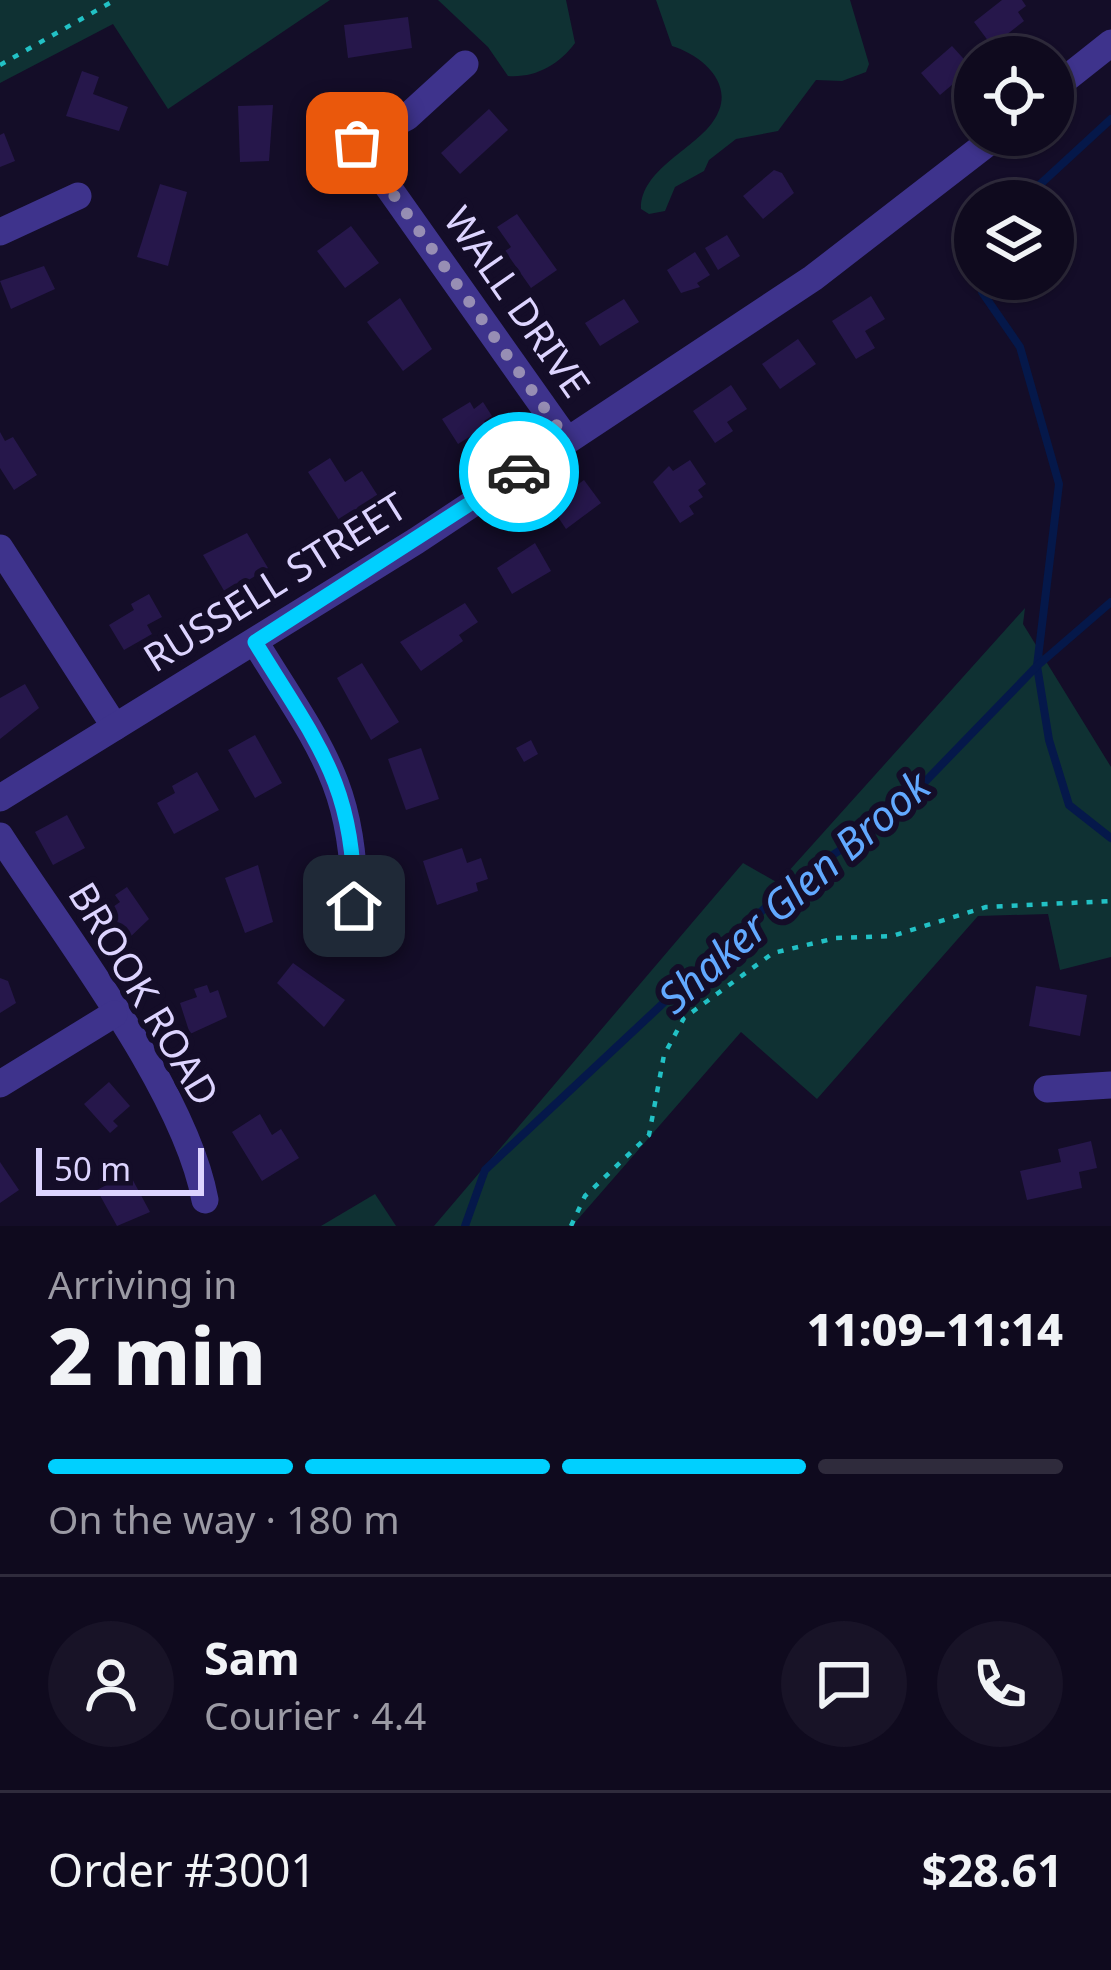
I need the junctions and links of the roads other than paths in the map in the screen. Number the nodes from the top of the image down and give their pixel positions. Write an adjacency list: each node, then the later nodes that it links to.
1 (1111, 43): 3 (street)
2 (465, 64): 7 (street, WALL DRIVE)
3 (1074, 72)
4 (971, 156): 7 (street, RUSSELL STREET)
5 (78, 196): 6 (street)
6 (0, 232)
7 (567, 440): 9 (street, RUSSELL STREET)
8 (0, 548): 10 (street)
9 (255, 642): 10 (street, RUSSELL STREET); 13 (street)
10 (116, 728): 11 (street, RUSSELL STREET)
11 (0, 798)
12 (0, 836): 14 (street, BROOK ROAD)
13 (354, 906)
14 (114, 1014): 15 (street); 18 (street, BROOK ROAD)
15 (0, 1084)
16 (1111, 1085): 17 (street)
17 (1047, 1089)
18 (206, 1200)

